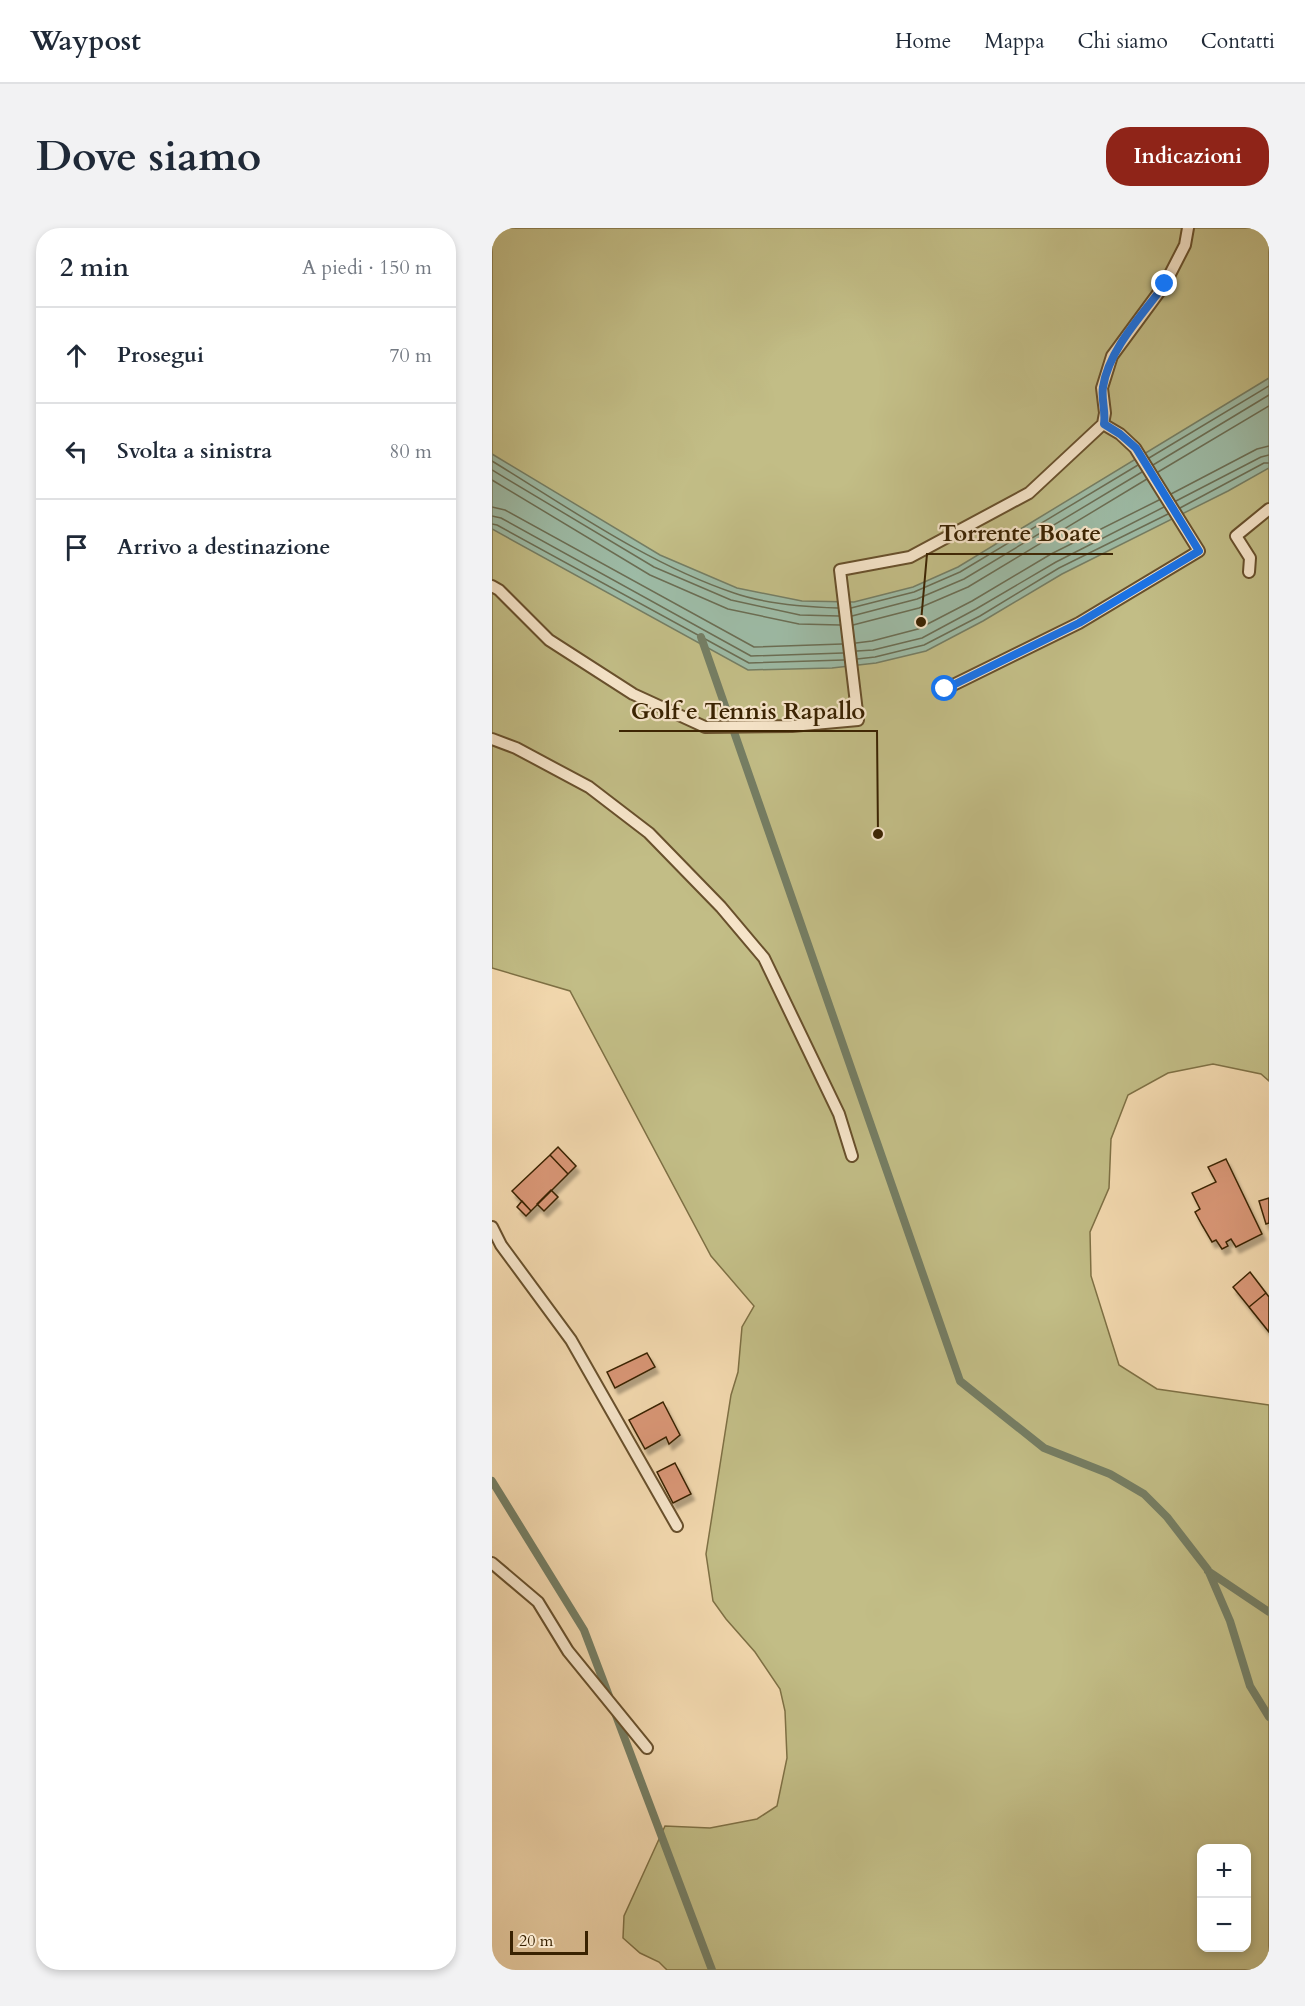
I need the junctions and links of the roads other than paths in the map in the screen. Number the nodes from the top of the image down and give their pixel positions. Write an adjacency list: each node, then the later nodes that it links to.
1 (1188, 228): 2 (lane)
2 (1104, 424): 5 (lane); 6 (lane)
3 (1269, 509): 4 (lane)
4 (1249, 572)
5 (492, 586)
6 (945, 689)
7 (492, 739): 8 (lane)
8 (852, 1156)
9 (492, 1227): 10 (lane)
10 (676, 1526)
11 (492, 1563): 12 (lane)
12 (647, 1748)

